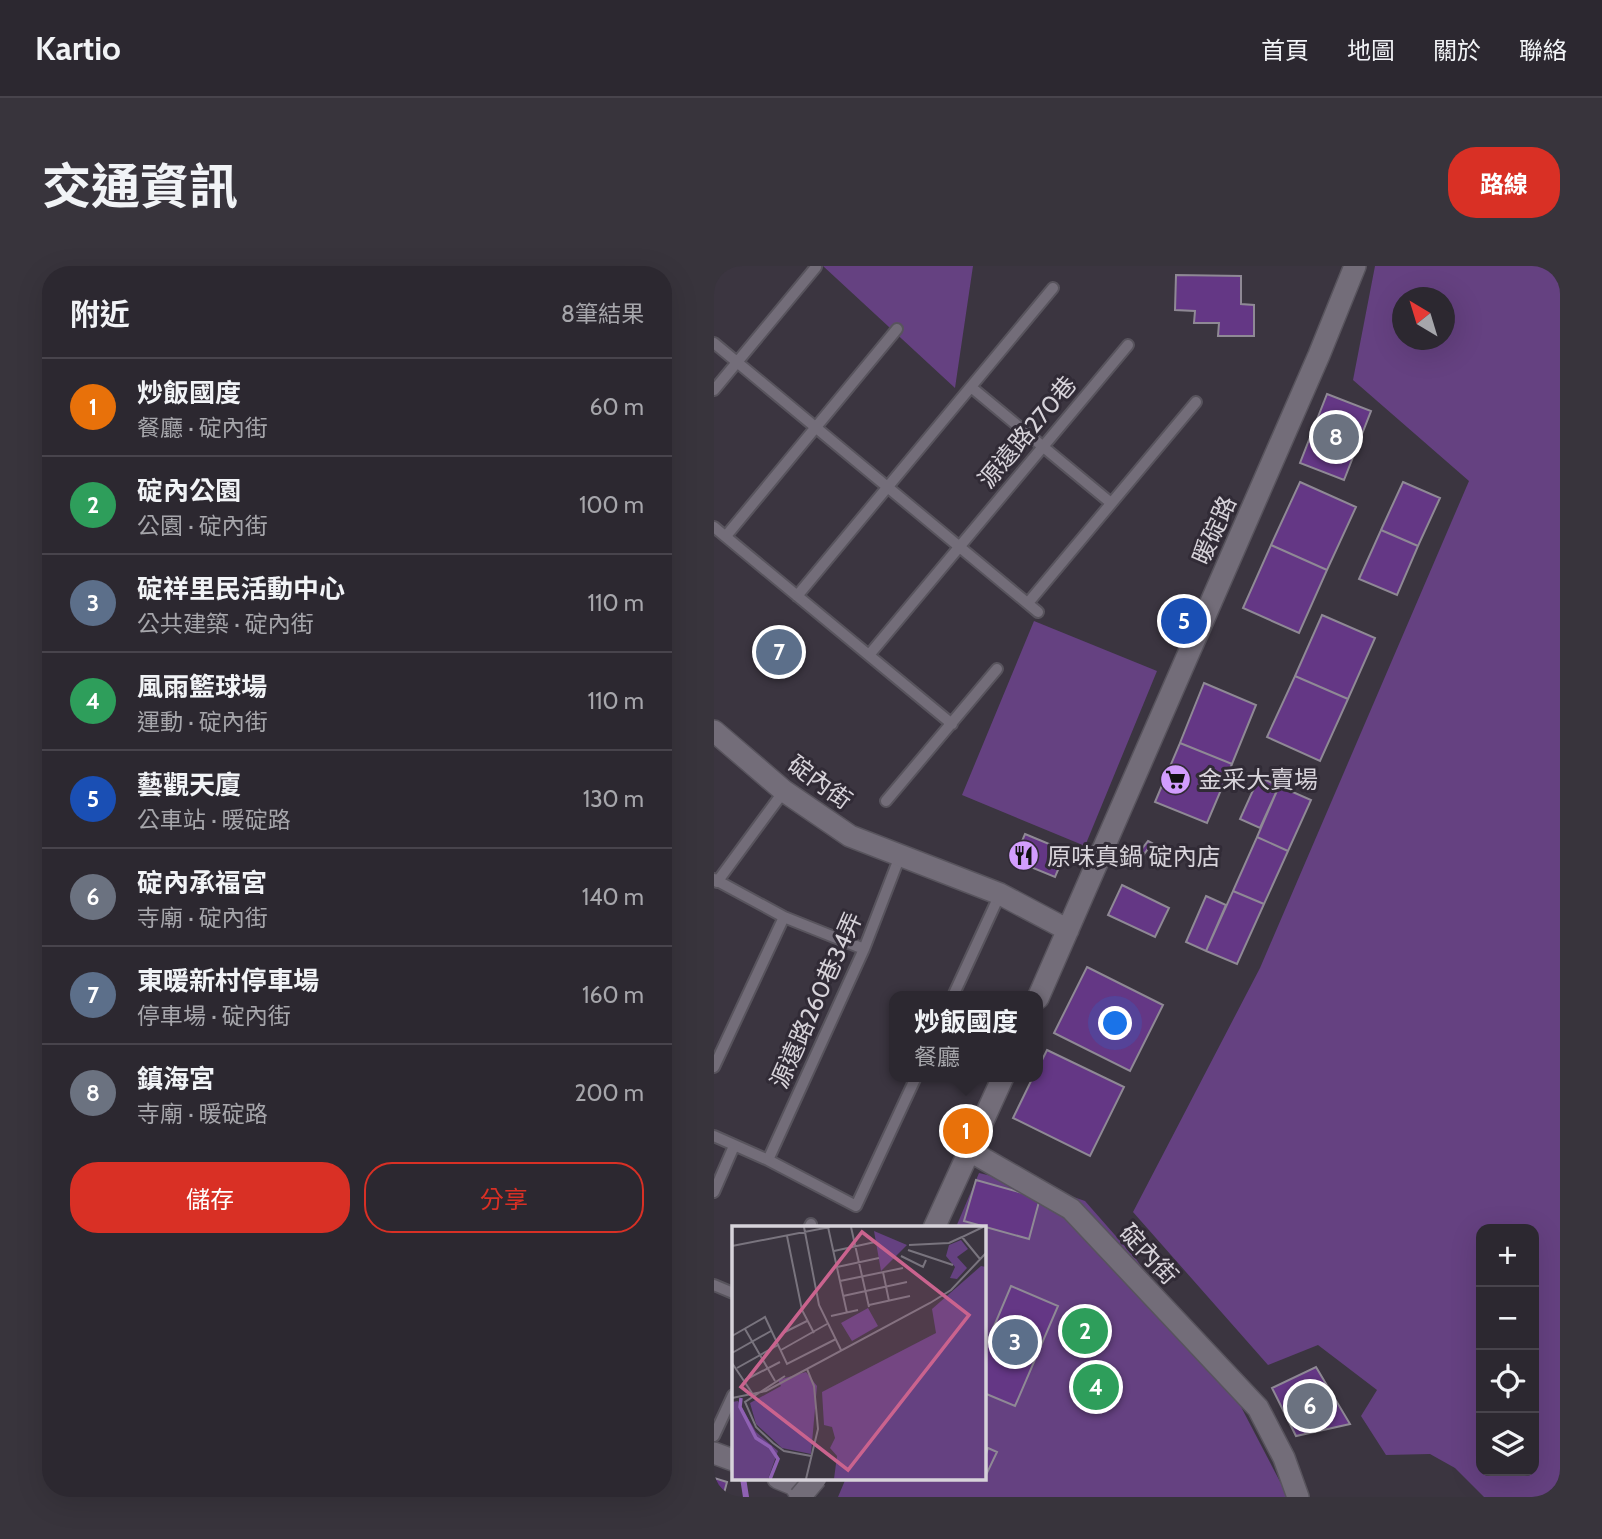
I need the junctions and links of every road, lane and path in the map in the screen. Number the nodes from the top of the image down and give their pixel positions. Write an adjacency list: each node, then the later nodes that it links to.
1 (1355, 266): 31 (street, 暖碇路)
2 (816, 267): 7 (lane)
3 (1053, 288): 8 (lane)
4 (897, 329): 11 (lane)
5 (714, 343): 7 (lane)
6 (1128, 345): 12 (lane, 源遠路270巷)
7 (737, 362): 9 (lane); 11 (lane)
8 (971, 387): 12 (lane); 13 (lane)
9 (714, 390)
10 (1196, 402): 14 (lane)
11 (815, 427): 13 (lane); 16 (lane)
12 (1043, 446): 14 (lane); 17 (lane, 源遠路270巷)
13 (887, 487): 17 (lane); 18 (lane)
14 (1111, 503): 19 (lane)
15 (714, 527): 16 (lane)
16 (726, 536): 18 (lane)
17 (959, 547): 19 (lane); 21 (lane, 源遠路270巷)
18 (797, 596): 21 (lane)
19 (1028, 603): 20 (lane)
20 (1038, 612)
21 (869, 655): 23 (lane)
22 (997, 669): 23 (lane)
23 (952, 724): 26 (lane)
24 (714, 731): 25 (street, 碇內街)
25 (784, 791): 27 (street, 碇內街); 28 (lane)
26 (886, 801)
27 (900, 856): 29 (street, 碇內街); 32 (lane, 源遠路260巷34弄)
28 (716, 881): 30 (lane)
29 (1000, 894): 31 (street, 碇內街); 33 (lane)
30 (784, 917): 32 (lane); 35 (lane)
31 (1068, 930): 34 (street)
32 (864, 949): 41 (lane, 源遠路260巷34弄)
33 (955, 991)
34 (1041, 991)
35 (714, 1067)
36 (914, 1082): 41 (lane)
37 (1001, 1082): 40 (street)
38 (714, 1136): 39 (lane)
39 (734, 1146): 41 (lane); 42 (lane)
40 (970, 1151): 43 (street); 52 (street, 碇內街)
41 (768, 1160)
42 (714, 1192)
43 (934, 1226)
44 (714, 1284): 45 (lane)
45 (732, 1293)
46 (732, 1397): 47 (lane)
47 (714, 1436)
48 (714, 1453): 49 (street)
49 (732, 1460)
50 (811, 1480): 51 (street, bridge)
51 (795, 1487)
52 (1298, 1497)

